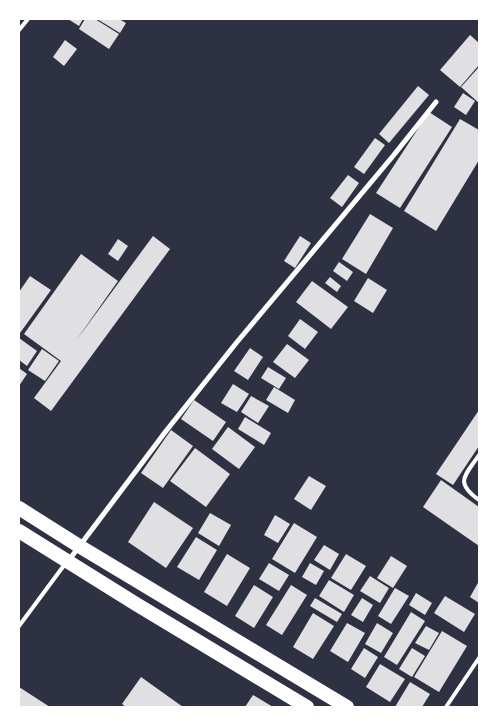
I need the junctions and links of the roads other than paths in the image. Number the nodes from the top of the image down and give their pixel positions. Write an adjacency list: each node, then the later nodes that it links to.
1 (28, 19): 2 (lane)
2 (19, 30)
3 (436, 102): 8 (street)
4 (479, 455): 5 (lane)
5 (479, 500)
6 (19, 508): 8 (highway)
7 (19, 531): 9 (highway)
8 (79, 546): 9 (street); 13 (highway)
9 (67, 561): 10 (lane); 12 (highway)
10 (19, 626)
11 (479, 658): 14 (lane)
12 (307, 707)
13 (347, 707)
14 (446, 707)

